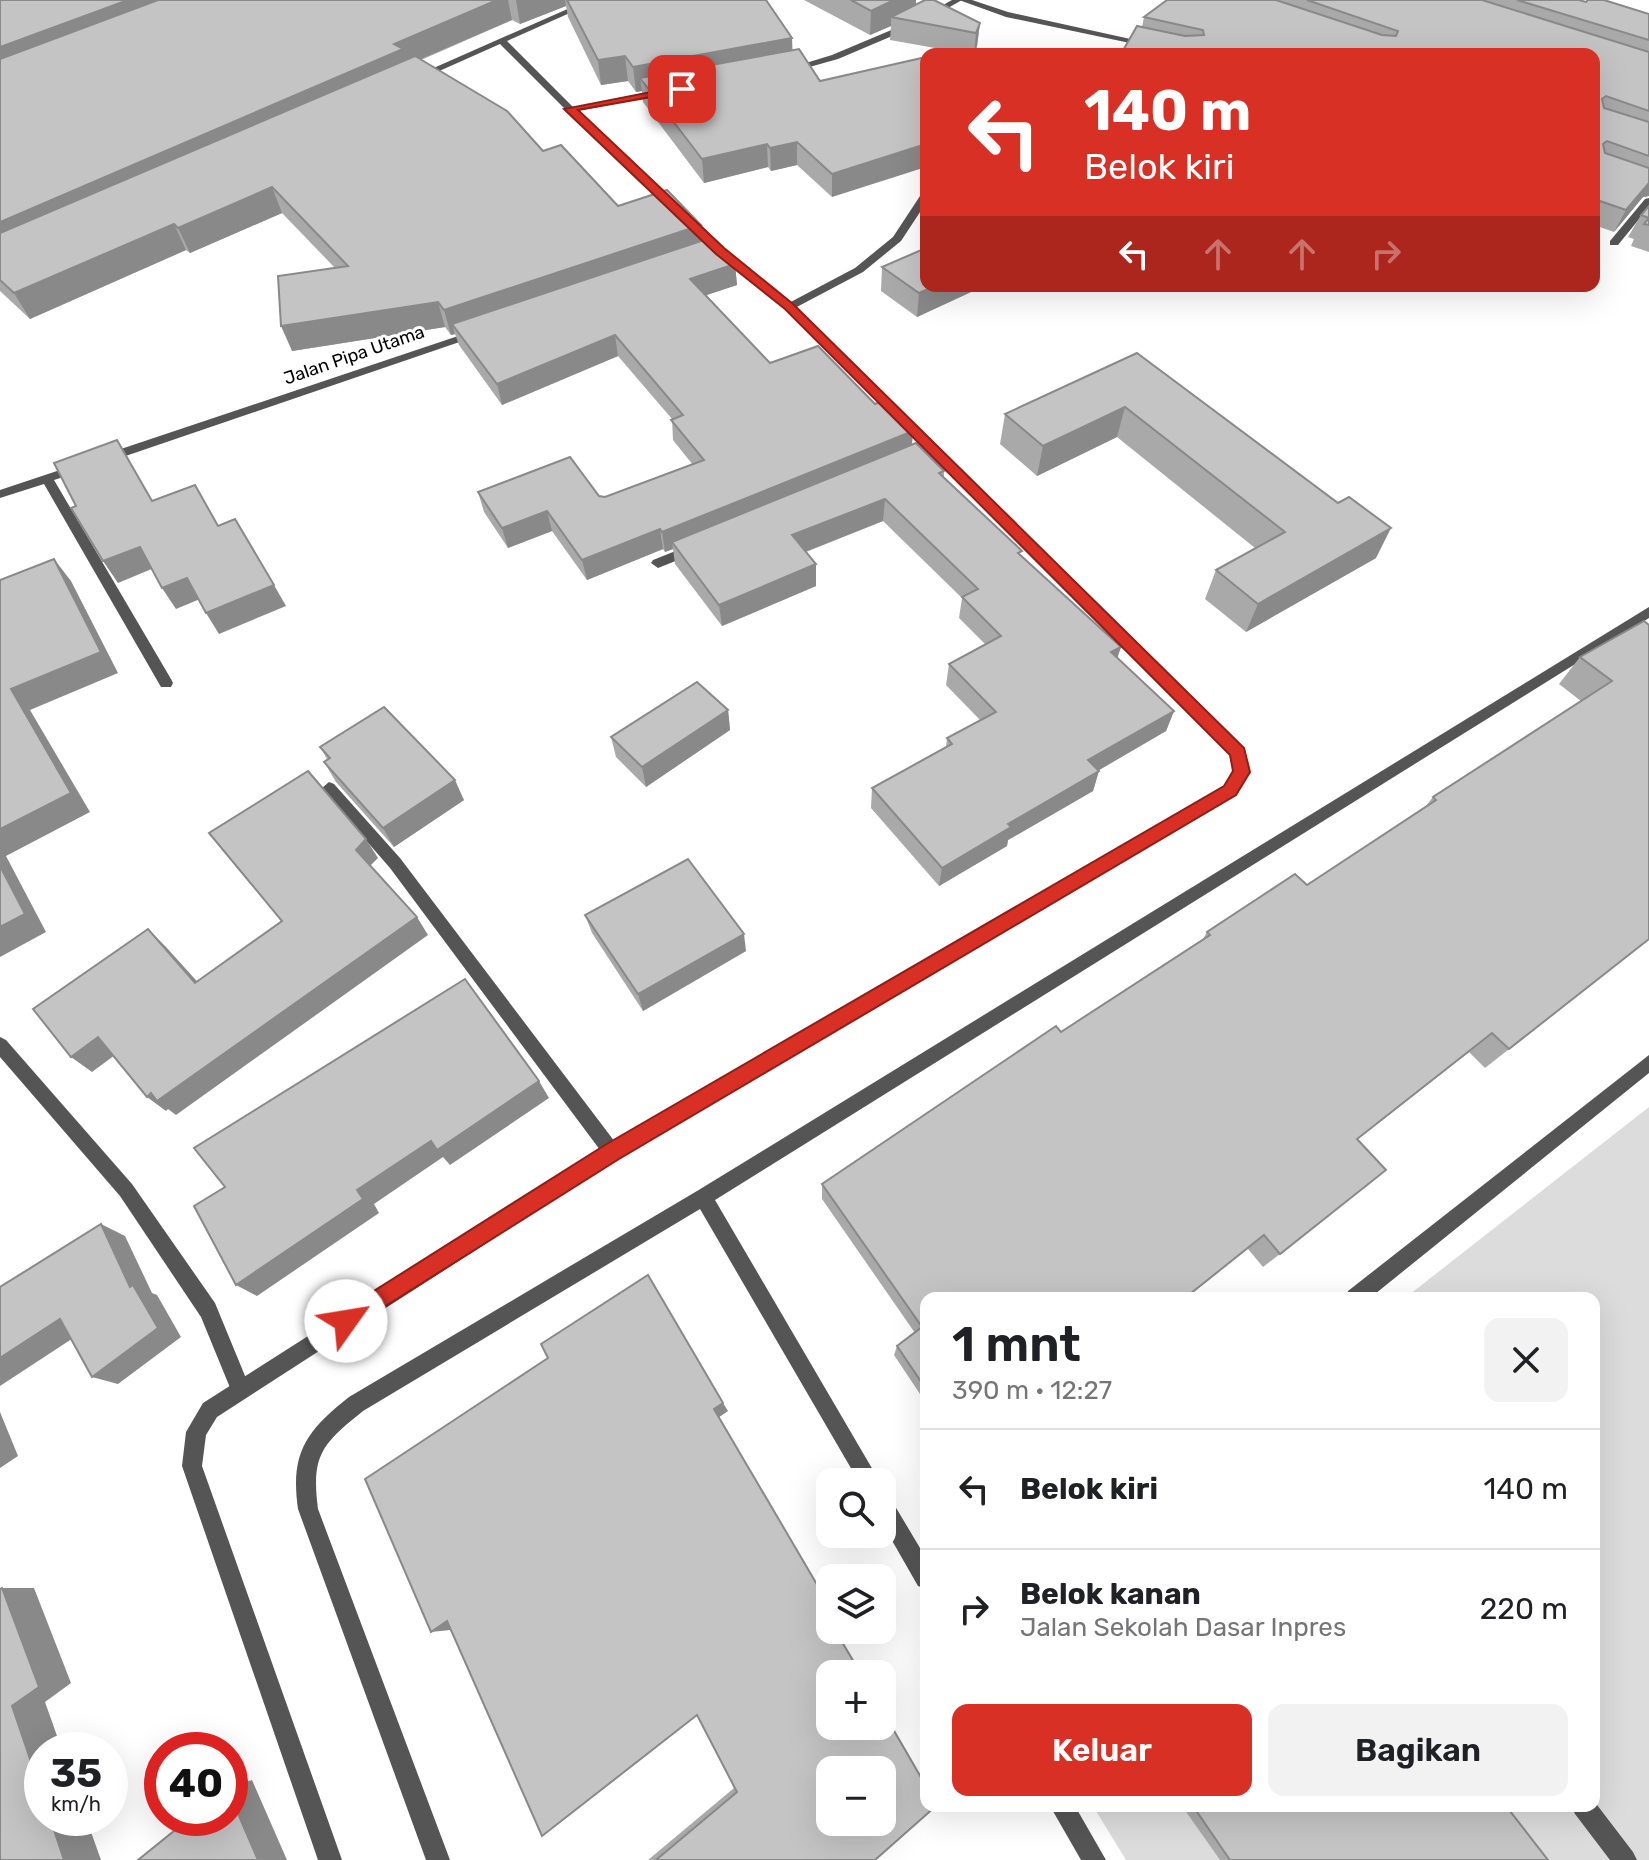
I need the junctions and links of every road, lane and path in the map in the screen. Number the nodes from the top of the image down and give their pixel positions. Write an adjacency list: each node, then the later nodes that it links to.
1 (595, 0): 3 (street)
2 (960, 0): 4 (street); 5 (street)
3 (502, 41): 6 (street); 8 (street)
4 (1162, 47)
5 (778, 72)
6 (402, 84)
7 (675, 90): 8 (street)
8 (570, 109): 12 (street)
9 (1649, 201): 11 (street)
10 (920, 204): 14 (street)
11 (1614, 243)
12 (720, 251): 13 (street); 14 (street)
13 (705, 256)
14 (789, 307): 25 (street)
15 (496, 327): 16 (street, Jalan Pipa Utama)
16 (47, 478): 17 (street, Jalan Pipa Utama); 21 (street)
17 (0, 494)
18 (701, 546): 19 (street)
19 (658, 563)
20 (1649, 612): 26 (street)
21 (166, 683)
22 (329, 788): 25 (street)
23 (0, 1045): 28 (street)
24 (1649, 1063): 27 (street)
25 (612, 1152): 28 (street)
26 (703, 1197): 29 (street); 35 (street)
27 (1363, 1292)
28 (240, 1388): 34 (street)
29 (862, 1468)
30 (896, 1527): 31 (street)
31 (920, 1568)
32 (1066, 1812): 36 (street)
33 (1588, 1812): 37 (street)
34 (330, 1860)
35 (438, 1860)
36 (1094, 1860)
37 (1625, 1860)

